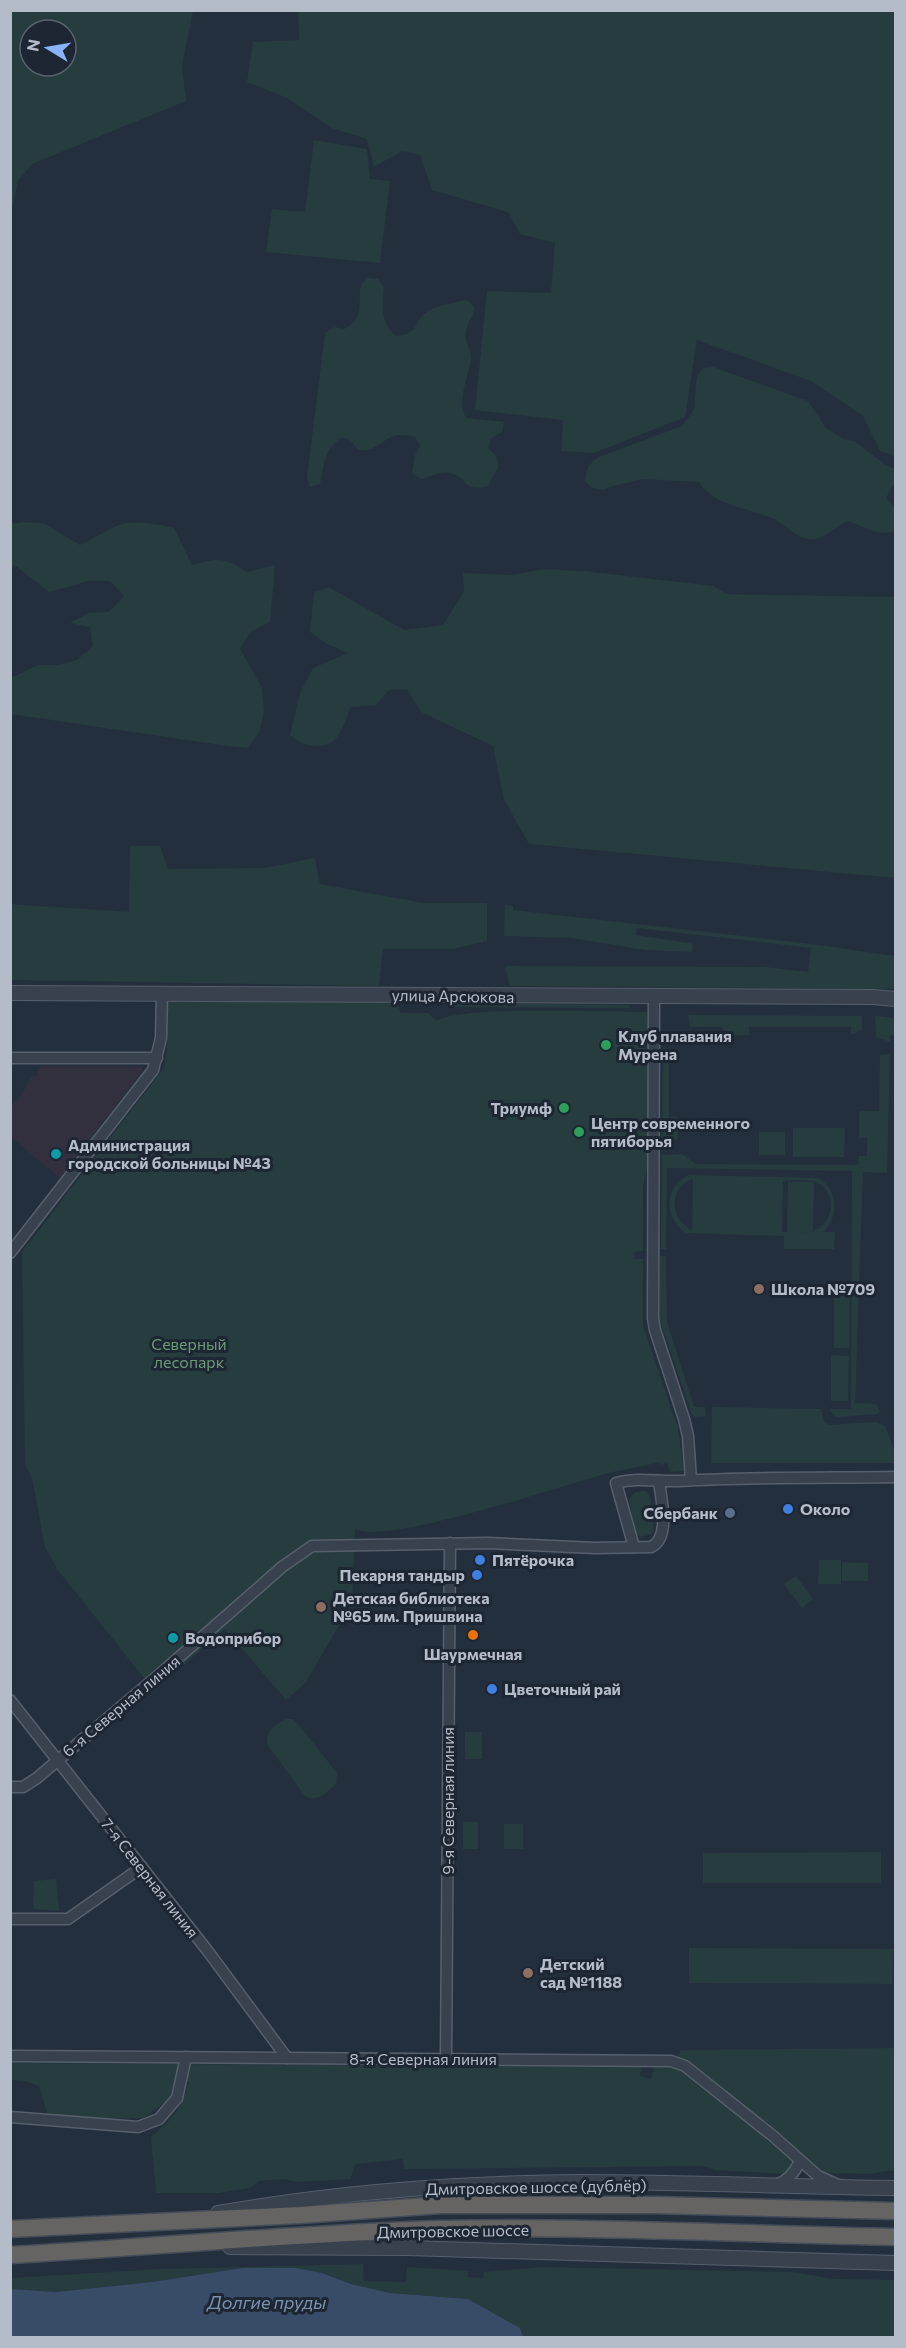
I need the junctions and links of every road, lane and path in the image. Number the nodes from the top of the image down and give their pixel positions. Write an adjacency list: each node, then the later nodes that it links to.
1 (10, 993): 2 (street, улица Арсюкова)
2 (162, 994): 3 (street, улица Арсюкова); 6 (street)
3 (654, 996): 4 (street, улица Арсюкова); 9 (street)
4 (896, 999)
5 (10, 1058): 6 (street)
6 (157, 1058): 7 (street)
7 (10, 1253)
8 (896, 1478): 9 (street)
9 (691, 1480): 10 (street)
10 (659, 1481): 12 (street, 6-я Северная линия); 12 (street)
11 (450, 1543): 12 (street, 6-я Северная линия); 14 (street, 6-я Северная линия); 21 (street, 9-я Северная линия)
12 (634, 1547)
13 (10, 1700): 14 (street, 7-я Северная линия)
14 (58, 1760): 15 (street, 6-я Северная линия); 16 (street, 7-я Северная линия)
15 (10, 1786)
16 (142, 1867): 17 (street); 20 (street, 7-я Северная линия)
17 (10, 1919)
18 (10, 2056): 19 (street, 8-я Северная линия)
19 (186, 2057): 20 (street, 8-я Северная линия); 22 (street)
20 (287, 2058): 21 (street, 8-я Северная линия)
21 (446, 2059): 23 (street, 8-я Северная линия)
22 (10, 2118)
23 (800, 2161): 24 (street); 25 (street, 8-я Северная линия)
24 (772, 2186): 25 (street, Дмитровское шоссе (дублёр)); 28 (street, Дмитровское шоссе (дублёр))
25 (843, 2187): 26 (street, Дмитровское шоссе (дублёр))
26 (896, 2188)
27 (896, 2211): 28 (highway, Дмитровское шоссе)
28 (178, 2220): 29 (highway, Дмитровское шоссе)
29 (10, 2229)
30 (896, 2237): 31 (highway, Дмитровское шоссе)
31 (179, 2245): 32 (highway, Дмитровское шоссе); 33 (street)
32 (10, 2255)
33 (896, 2263)

